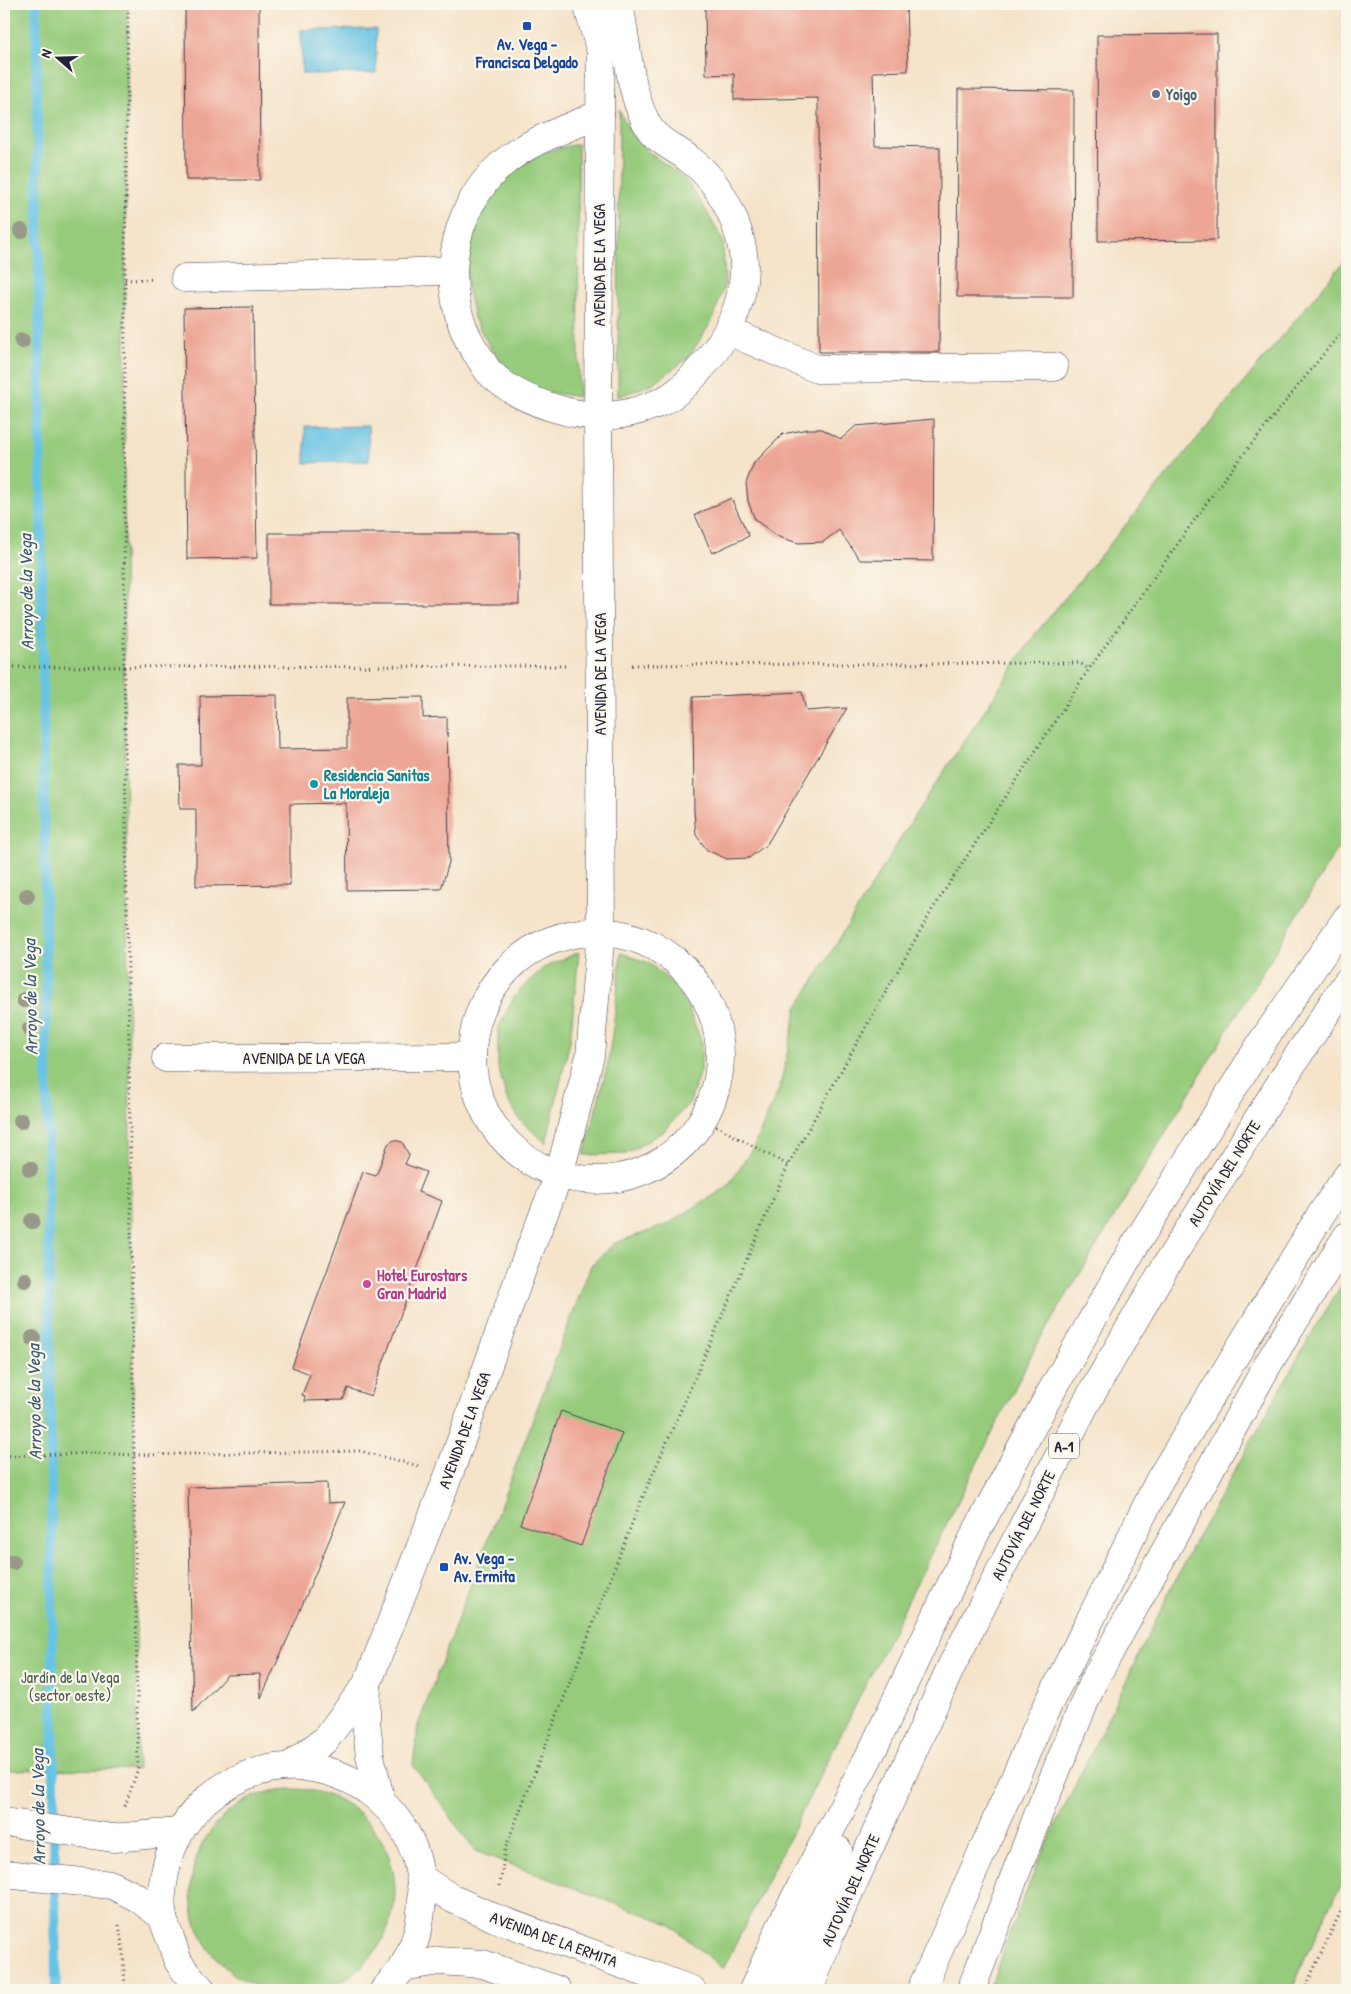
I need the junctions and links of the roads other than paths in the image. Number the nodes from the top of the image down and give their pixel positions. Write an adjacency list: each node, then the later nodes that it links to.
1 (587, 4): 4 (main road, AVENIDA DE LA VEGA)
2 (614, 4): 4 (main road, AVENIDA DE LA VEGA)
3 (619, 4): 8 (main road)
4 (601, 52): 5 (main road, AVENIDA DE LA VEGA)
5 (600, 114): 6 (main road); 10 (main road, AVENIDA DE LA VEGA)
6 (452, 270): 7 (main road); 10 (main road)
7 (185, 278)
8 (728, 331): 9 (main road); 10 (main road)
9 (1054, 367)
10 (598, 415): 12 (main road, AVENIDA DE LA VEGA)
11 (1347, 918): 27 (main road)
12 (601, 932): 14 (main road); 16 (main road, AVENIDA DE LA VEGA); 16 (main road)
13 (1347, 982): 27 (main road, AUTOVÍA DEL NORTE / A-1)
14 (472, 1057): 15 (main road, AVENIDA DE LA VEGA); 16 (main road)
15 (166, 1058)
16 (559, 1175): 19 (main road, AVENIDA DE LA VEGA)
17 (1347, 1176): 29 (main road)
18 (1347, 1236): 37 (main road)
19 (368, 1684): 20 (main road, AVENIDA DE LA VEGA); 21 (main road, AVENIDA DE LA VEGA)
20 (290, 1766): 21 (main road); 23 (main road)
21 (381, 1801): 25 (main road)
22 (4, 1822): 23 (main road)
23 (179, 1832): 26 (main road)
24 (6, 1874): 26 (main road)
25 (421, 1878): 28 (main road); 33 (main road, AVENIDA DE LA ERMITA)
26 (162, 1917): 30 (main road)
27 (806, 1928): 34 (main road); 35 (main road); 36 (main road, AUTOVÍA DEL NORTE / A-1)
28 (402, 1967): 31 (main road); 32 (main road)
29 (925, 1980)
30 (202, 1990)
31 (384, 1990)
32 (557, 1990)
33 (692, 1990)
34 (753, 1990)
35 (783, 1990)
36 (809, 1990)
37 (971, 1990)

